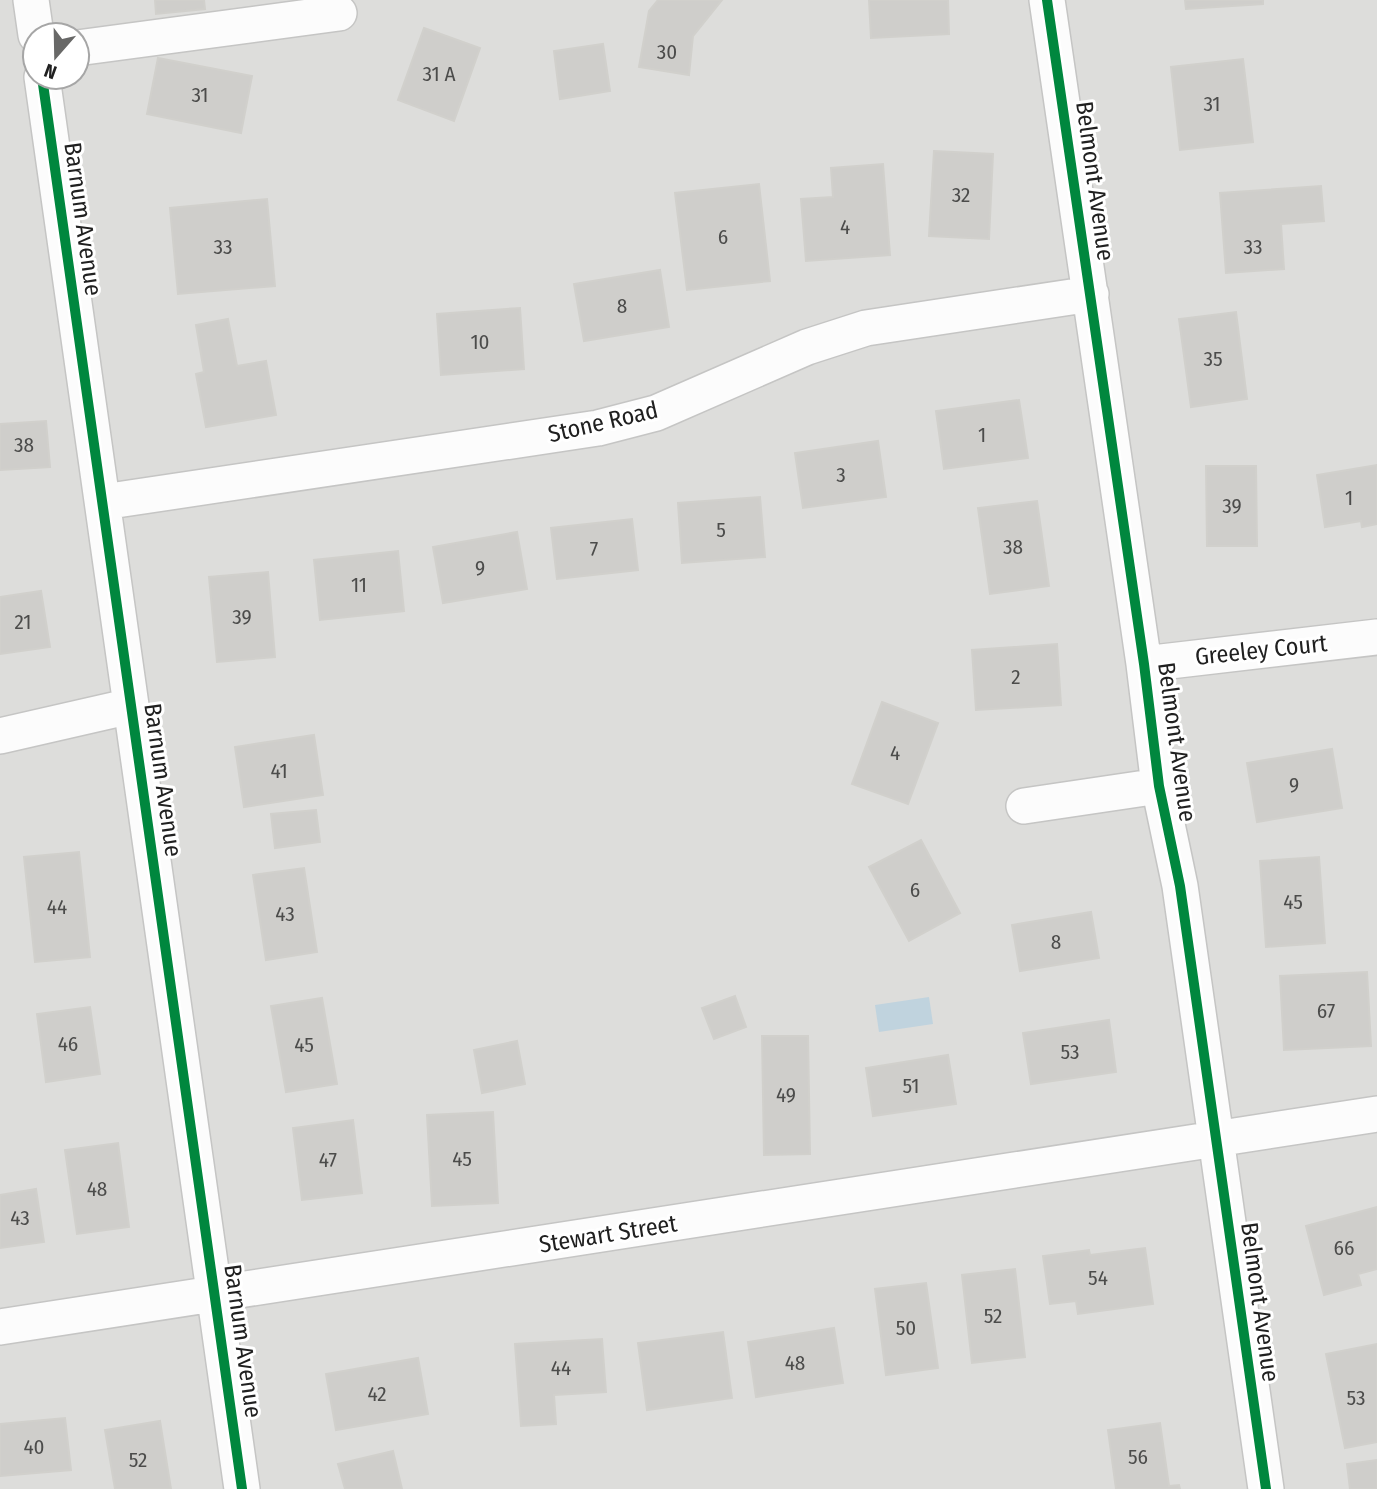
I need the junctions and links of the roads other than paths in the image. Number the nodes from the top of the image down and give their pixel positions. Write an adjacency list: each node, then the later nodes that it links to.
1 (32, 0): 4 (street)
2 (1048, 0): 7 (street, Belmont Avenue)
3 (339, 13): 5 (street)
4 (34, 21)
5 (91, 46)
6 (44, 91): 8 (street, Barnum Avenue)
7 (1091, 293): 8 (street, Stone Road); 10 (street, Belmont Avenue)
8 (103, 502): 11 (street, Barnum Avenue)
9 (1377, 637): 10 (street, Greeley Court)
10 (1144, 664): 13 (street, Belmont Avenue)
11 (131, 706): 12 (street); 17 (street, Barnum Avenue)
12 (0, 736)
13 (1159, 786): 14 (street); 16 (street, Belmont Avenue)
14 (1024, 806)
15 (1377, 1114): 16 (street, Stewart Street)
16 (1215, 1140): 17 (street, Stewart Street); 20 (street, Belmont Avenue)
17 (215, 1294): 18 (street, Stewart Street); 19 (street, Barnum Avenue)
18 (0, 1327)
19 (242, 1489)
20 (1266, 1489)

